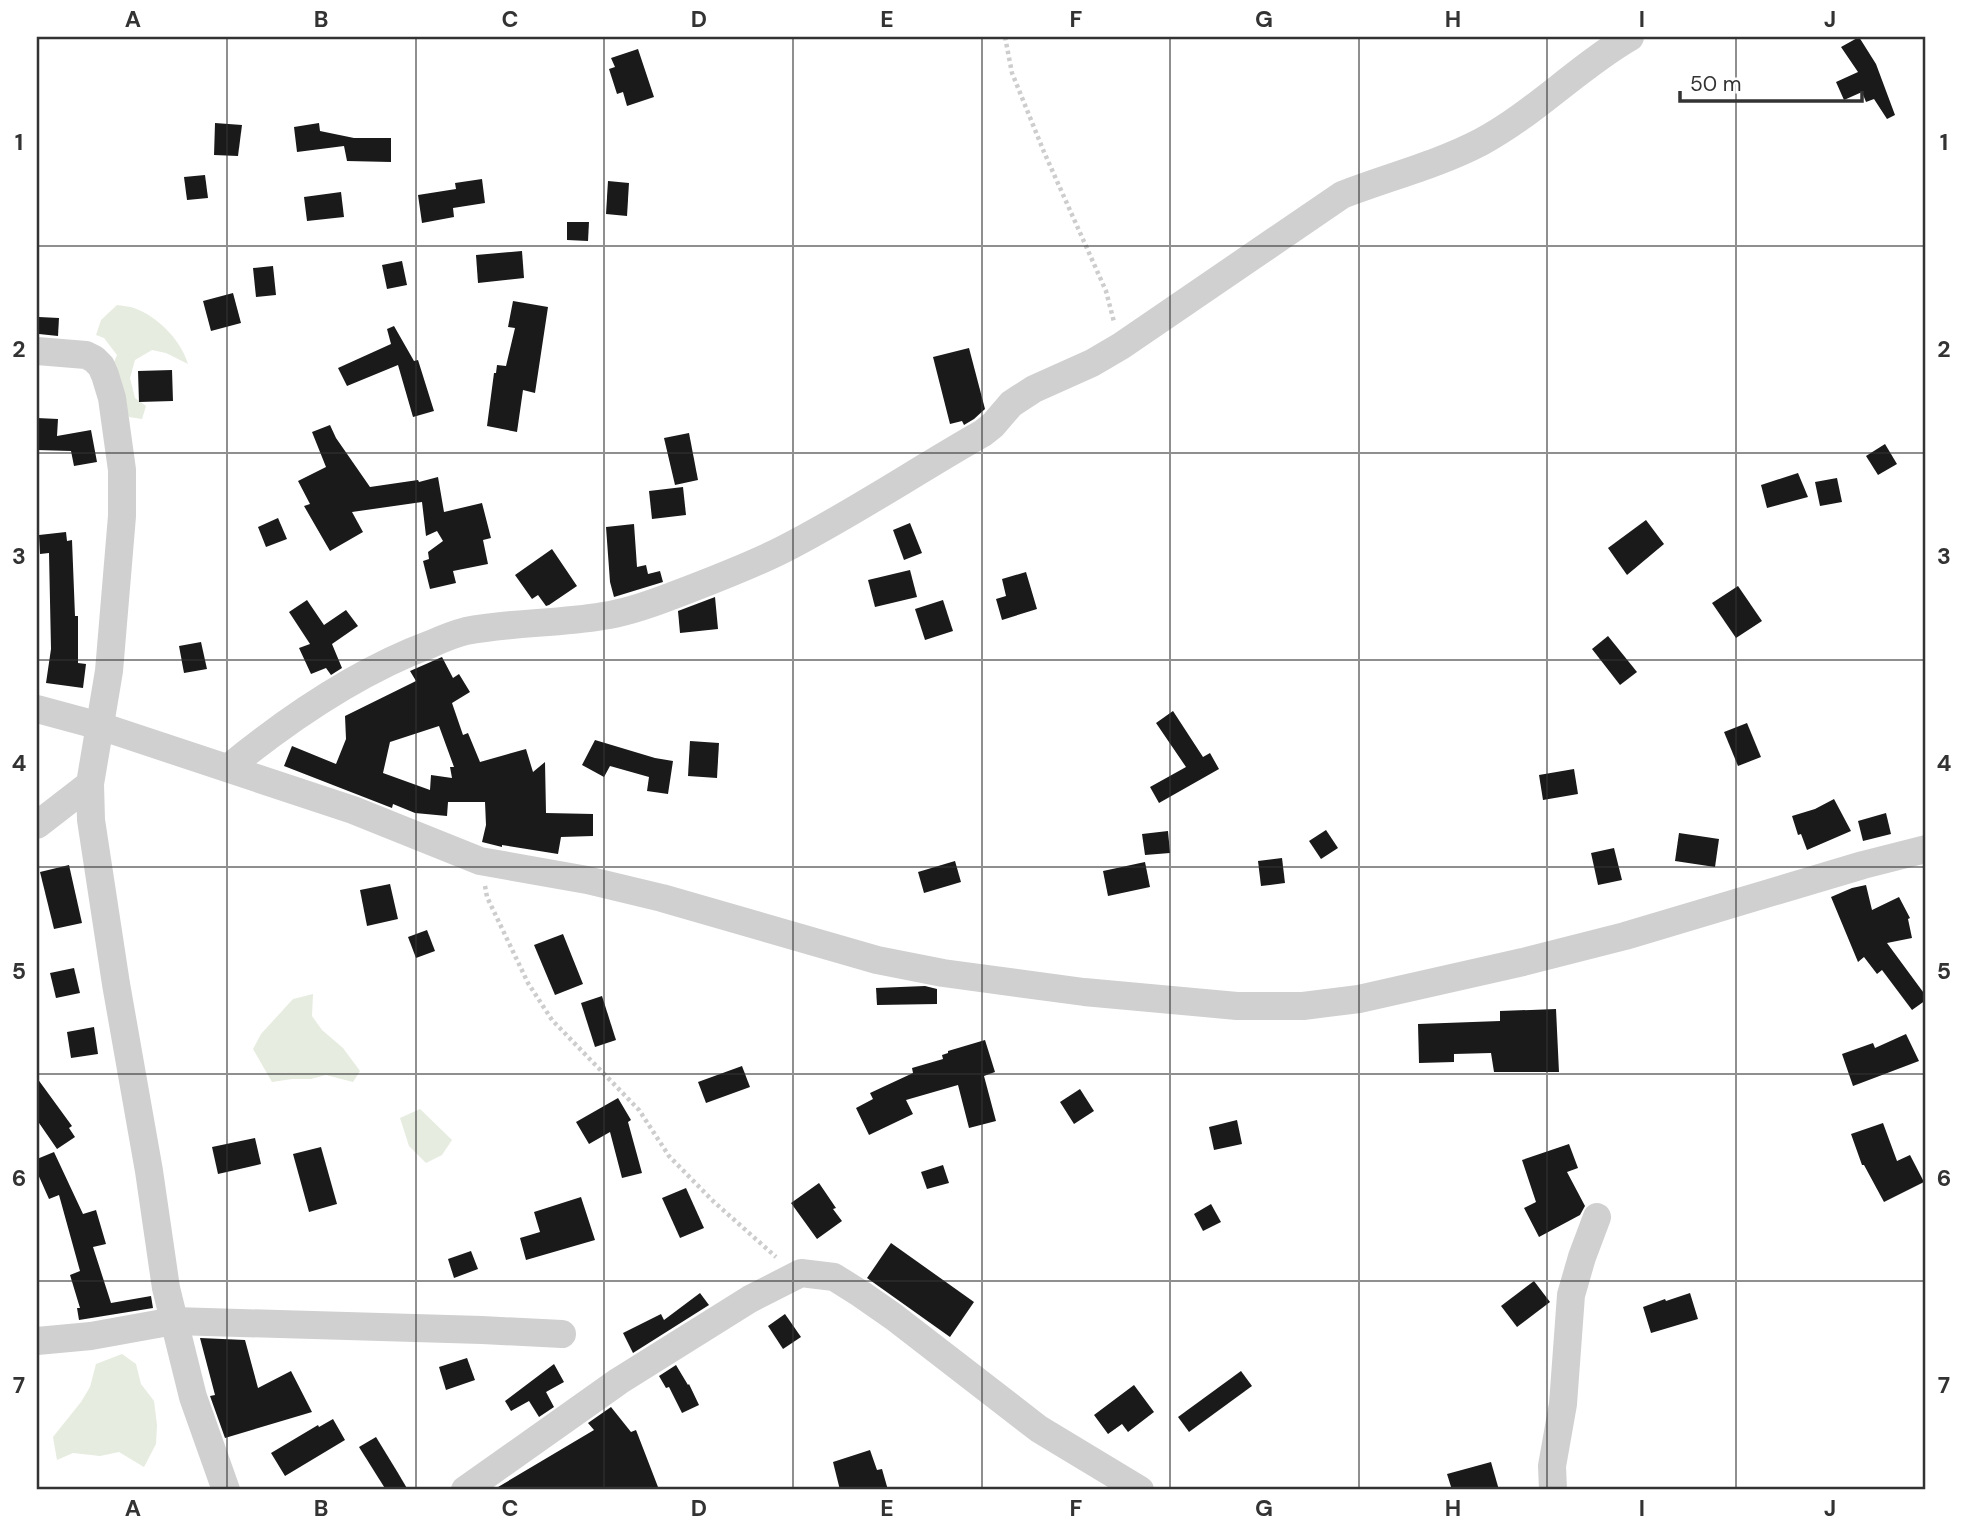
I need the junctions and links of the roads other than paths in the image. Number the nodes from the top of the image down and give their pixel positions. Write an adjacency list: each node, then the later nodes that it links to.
1 (1630, 37): 5 (street)
2 (37, 351): 4 (street)
3 (37, 709): 4 (street)
4 (100, 726): 5 (street); 6 (street)
5 (228, 768): 8 (street)
6 (90, 784): 7 (street); 10 (street)
7 (37, 825)
8 (1926, 849)
9 (1598, 1217): 16 (street)
10 (174, 1321): 11 (street); 12 (street); 13 (street)
11 (562, 1335)
12 (37, 1341)
13 (226, 1490)
14 (466, 1490): 15 (street)
15 (1140, 1490)
16 (1553, 1490)

